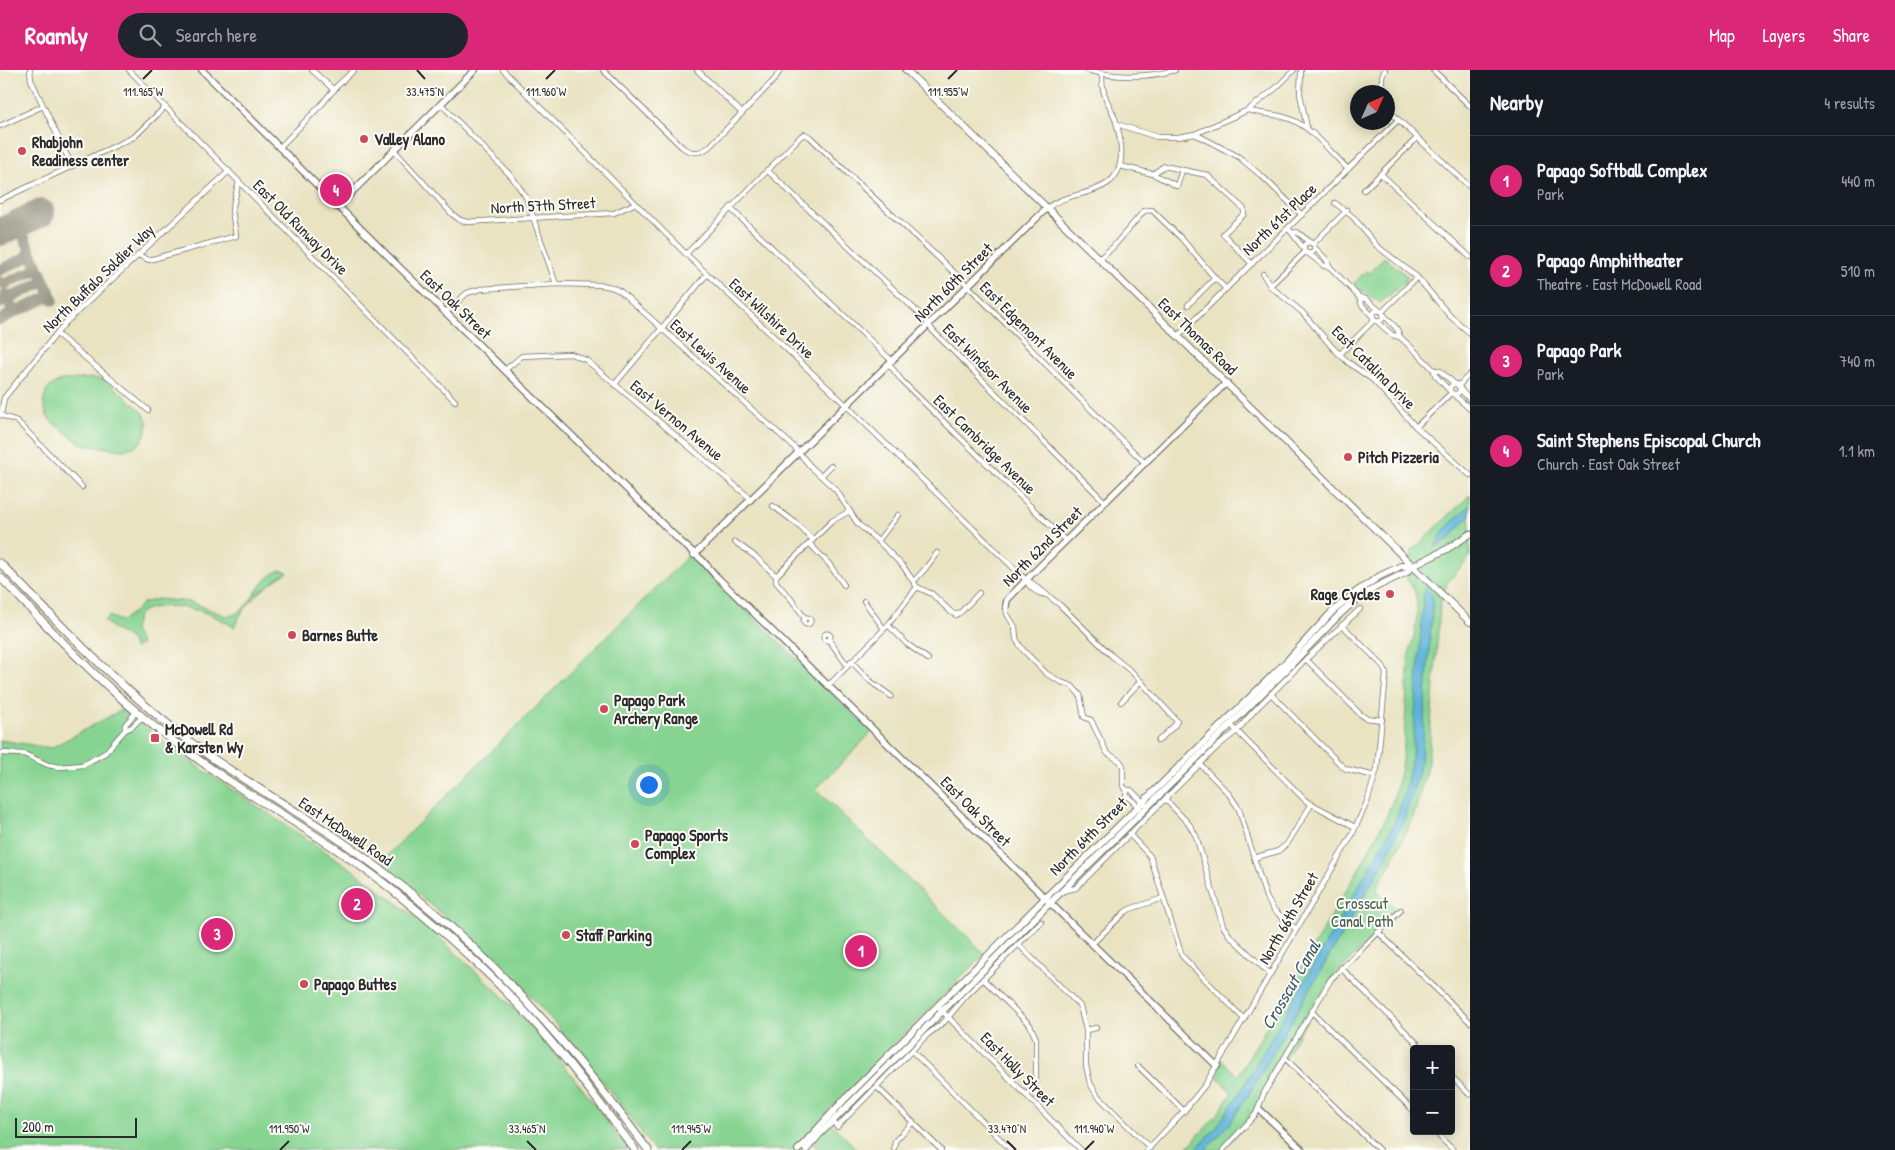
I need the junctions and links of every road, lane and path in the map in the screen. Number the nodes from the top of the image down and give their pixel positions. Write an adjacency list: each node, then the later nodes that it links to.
1 (30, 70): 23 (street)
2 (129, 70): 24 (street, East Old Runway Drive)
3 (202, 70): 34 (street, East Oak Street)
4 (312, 70): 20 (street)
5 (354, 70): 20 (street)
6 (475, 70): 21 (street)
7 (503, 70): 49 (street, East Wilshire Drive)
8 (603, 70): 26 (street)
9 (697, 70): 26 (street)
10 (906, 70): 52 (main road, East Thomas Road)
11 (1087, 70): 18 (street)
12 (1175, 70): 18 (street)
13 (1294, 70): 25 (street)
14 (1301, 70): 31 (street)
15 (1385, 70): 19 (street)
16 (1433, 70): 22 (street)
17 (780, 71): 26 (street)
18 (1102, 74): 29 (street)
19 (1382, 85)
20 (334, 90): 34 (street)
21 (441, 104): 35 (street); 55 (street)
22 (1470, 105)
23 (43, 106): 30 (street); 36 (street)
24 (165, 106): 36 (street); 41 (street, East Old Runway Drive)
25 (1248, 110): 31 (street); 32 (street)
26 (742, 113)
27 (1395, 117): 28 (street)
28 (1398, 120): 33 (street); 38 (street, North 61st Place)
29 (1117, 124): 32 (street); 37 (street)
30 (0, 126)
31 (1307, 128): 38 (street)
32 (1195, 134): 54 (street)
33 (1417, 138): 43 (street); 45 (street)
34 (279, 148): 50 (street, East Oak Street)
35 (394, 150): 50 (street); 55 (street, North 57th Street)
36 (72, 166): 47 (street)
37 (1120, 166): 42 (street); 52 (street, North 60th Street)
38 (1348, 169): 54 (street, North 61st Place)
39 (767, 170): 51 (street); 71 (street, East Edgemont Avenue); 79 (street, East Windsor Avenue)
40 (1182, 170): 42 (street); 42 (street); 64 (street)
41 (228, 171): 44 (street, East Old Runway Drive); 61 (street, North Buffalo Soldier Way)
42 (1153, 174)
43 (1381, 174): 46 (street); 62 (street)
44 (239, 181): 61 (street); 95 (street, East Old Runway Drive)
45 (1470, 187)
46 (1364, 190)
47 (0, 200)
48 (1335, 203): 53 (street)
49 (634, 204): 55 (street, North 57th Street); 60 (street, East Wilshire Drive)
50 (338, 207): 77 (street, East Oak Street)
51 (730, 208): 60 (street); 86 (street, East Cambridge Avenue)
52 (1047, 208): 63 (main road, East Thomas Road); 71 (street, North 60th Street)
53 (1347, 210): 58 (street); 69 (street)
54 (1302, 215): 56 (street, North 61st Place)
55 (533, 217): 70 (street)
56 (1288, 228): 57 (street); 64 (street, North 61st Place)
57 (1293, 232): 58 (street); 59 (street)
58 (1313, 245): 59 (street); 59 (street); 65 (street)
59 (1306, 251): 65 (street); 72 (street)
60 (686, 254): 66 (street, East Wilshire Drive)
61 (138, 255): 82 (street, North Buffalo Soldier Way)
62 (1470, 257)
63 (1099, 259): 68 (street); 83 (main road, East Thomas Road)
64 (1252, 264): 73 (street, North 61st Place)
65 (1330, 267): 74 (street)
66 (707, 274): 80 (street); 96 (street, East Wilshire Drive)
67 (1263, 274): 72 (street, East Catalina Drive)
68 (1215, 278): 73 (street); 75 (street)
69 (1417, 278): 76 (street); 81 (street)
70 (556, 284): 77 (street); 80 (street, East Lewis Avenue)
71 (968, 286): 79 (street, North 60th Street); 102 (street, East Edgemont Avenue)
72 (1270, 286): 85 (street, East Catalina Drive)
73 (1226, 289): 83 (street, North 61st Place)
74 (1359, 297): 76 (street); 78 (street)
75 (1188, 305)
76 (1382, 312): 78 (street); 78 (street); 84 (street)
77 (445, 313): 87 (street, East Oak Street)
78 (1375, 319): 84 (street); 85 (street)
79 (929, 325): 86 (street, North 60th Street); 108 (street, East Windsor Avenue)
80 (662, 329): 91 (street); 101 (street, East Lewis Avenue)
81 (1470, 333)
82 (57, 334): 98 (street); 99 (street, North Buffalo Soldier Way)
83 (1178, 336): 90 (main road, East Thomas Road)
84 (1400, 337): 88 (street)
85 (1340, 354): 100 (street, East Catalina Drive)
86 (890, 363): 96 (street, North 60th Street); 114 (street, East Cambridge Avenue)
87 (505, 370): 91 (street, East Vernon Avenue); 118 (street, East Oak Street)
88 (1434, 370): 92 (street); 93 (street)
89 (1470, 374): 92 (street)
90 (1226, 383): 102 (street, North 62nd Street); 120 (main road, East Thomas Road)
91 (615, 384): 107 (street, East Vernon Avenue)
92 (1457, 386): 93 (street); 93 (street); 94 (street)
93 (1451, 392): 97 (street); 100 (street)
94 (1470, 400)
95 (455, 401)
96 (847, 406): 101 (street, North 60th Street); 123 (street, East Wilshire Drive)
97 (1470, 409)
98 (148, 410)
99 (0, 415): 106 (street)
100 (1416, 427): 104 (street, East Catalina Drive)
101 (799, 452): 105 (street, East Lewis Avenue); 107 (street, North 60th Street)
102 (1145, 463): 108 (street, North 62nd Street)
103 (831, 466): 105 (street)
104 (1470, 475)
105 (821, 476): 110 (street, East Lewis Avenue)
106 (82, 487)
107 (752, 499): 118 (street, North 60th Street)
108 (1105, 502): 114 (street, North 62nd Street)
109 (773, 506): 116 (street)
110 (850, 511): 113 (street, East Lewis Avenue); 116 (street)
111 (898, 514): 113 (street)
112 (1470, 534): 120 (main road, North 64th Street)
113 (878, 541): 124 (street, East Lewis Avenue)
114 (1066, 541): 123 (street, North 62nd Street)
115 (735, 542): 122 (street)
116 (811, 542): 122 (street); 125 (street)
117 (937, 552): 124 (street)
118 (694, 555): 140 (street, East Oak Street)
119 (0, 563): 151 (main road, East McDowell Road)
120 (1413, 566): 132 (main road, East Thomas Road); 147 (main road, North 64th Street)
121 (0, 576): 144 (main road, East McDowell Road)
122 (776, 576): 131 (street)
123 (1026, 580): 129 (street, North 62nd Street); 139 (street, East Wilshire Drive)
124 (914, 581): 126 (street, East Lewis Avenue)
125 (844, 585)
126 (917, 587): 127 (street); 134 (street)
127 (979, 593)
128 (864, 600): 134 (street)
129 (1006, 606): 157 (street, North 62nd Street)
130 (1360, 609): 133 (street, North 64th Street)
131 (805, 618)
132 (1470, 622)
133 (1342, 625): 137 (street, North 64th Street); 146 (street, North 66th Street)
134 (886, 627): 136 (street); 138 (street)
135 (828, 640): 138 (street)
136 (928, 659)
137 (1306, 659): 141 (street, North 64th Street); 146 (street)
138 (849, 663): 140 (street); 142 (street)
139 (1141, 681): 143 (street); 150 (street, East Wilshire Drive)
140 (828, 684): 163 (street, East Oak Street)
141 (1271, 694): 149 (street, North 64th Street); 154 (street)
142 (891, 696)
143 (1121, 702)
144 (136, 711): 145 (main road, East McDowell Road); 148 (street); 151 (main road)
145 (143, 716): 148 (street); 197 (main road, East McDowell Road)
146 (1382, 720): 154 (street, North 66th Street)
147 (1228, 723): 149 (street); 157 (main road, North 64th Street)
148 (125, 730): 152 (street)
149 (1237, 731): 153 (street, North 64th Street); 156 (street)
150 (1158, 741)
151 (192, 743): 198 (main road, East McDowell Road)
152 (0, 753)
153 (1200, 764): 155 (street, North 64th Street); 160 (street)
154 (1375, 776): 158 (street, North 66th Street)
155 (1165, 799): 159 (street, North 64th Street); 171 (street)
156 (1311, 805): 158 (street); 160 (street)
157 (1143, 806): 161 (main road, North 64th Street); 163 (main road, North 64th Street)
158 (1355, 828): 166 (street, North 66th Street)
159 (1129, 834): 161 (street, North 64th Street); 162 (street)
160 (1254, 858): 166 (street)
161 (1062, 891): 163 (main road, North 64th Street)
162 (1163, 898): 169 (street); 176 (street)
163 (1047, 900): 169 (street, East Oak Street); 173 (main road, North 64th Street)
164 (1401, 910): 167 (street)
165 (1040, 922): 168 (street, North 64th Street)
166 (1296, 929): 171 (street, North 66th Street)
167 (1378, 932): 170 (street); 177 (street)
168 (1018, 944): 172 (street, North 64th Street); 179 (street)
169 (1092, 944): 184 (street, East Oak Street)
170 (1342, 968): 174 (street); 180 (street)
171 (1270, 974): 176 (street, North 66th Street)
172 (983, 980): 175 (street, North 64th Street); 187 (street)
173 (940, 1009): 175 (street, East Holly Street); 192 (main road, North 64th Street); 199 (main road, North 64th Street)
174 (1312, 1012): 182 (street); 189 (street)
175 (948, 1017): 181 (street, North 64th Street); 187 (street, East Holly Street)
176 (1244, 1019): 184 (street, North 66th Street)
177 (1470, 1022)
178 (1096, 1028): 179 (street)
179 (1086, 1030): 196 (street)
180 (1419, 1045)
181 (912, 1051): 186 (street, North 64th Street); 202 (street)
182 (1285, 1058): 190 (street); 206 (street)
183 (1138, 1066): 191 (street)
184 (1217, 1066): 191 (street, North 66th Street)
185 (1455, 1080): 188 (street)
186 (877, 1087): 192 (street, North 64th Street); 193 (street)
187 (1026, 1095): 203 (street, East Holly Street)
188 (1470, 1095)
189 (1410, 1107)
190 (1259, 1109): 204 (street); 205 (street)
191 (1184, 1111): 196 (street, North 66th Street)
192 (833, 1121): 200 (main road, North 64th Street)
193 (912, 1122): 195 (street); 201 (street)
194 (1438, 1135): 207 (street)
195 (894, 1148)
196 (1148, 1149)
197 (635, 1150)
198 (648, 1150)
199 (798, 1150)
200 (806, 1150)
201 (941, 1150)
202 (1011, 1150)
203 (1081, 1150)
204 (1224, 1150)
205 (1302, 1150)
206 (1379, 1150)
207 (1453, 1150)

